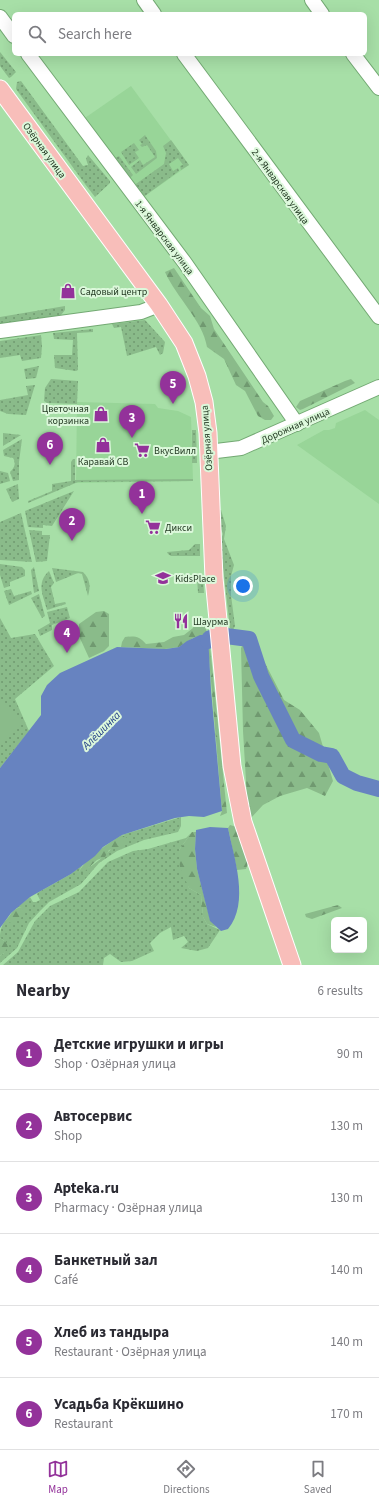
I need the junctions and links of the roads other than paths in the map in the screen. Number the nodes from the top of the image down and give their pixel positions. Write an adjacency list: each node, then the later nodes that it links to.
1 (144, 0): 3 (street)
2 (312, 0): 4 (street)
3 (153, 12)
4 (321, 12)
5 (0, 17): 6 (street)
6 (12, 33)
7 (30, 56): 16 (street, 1-я Январская улица)
8 (185, 56): 13 (street, 2-я Январская улица)
9 (355, 56): 10 (street)
10 (379, 88)
11 (0, 89): 12 (main road, Озёрная улица)
12 (159, 305): 14 (street); 17 (main road, Озёрная улица)
13 (379, 318)
14 (0, 331)
15 (379, 388): 16 (street, Дорожная улица)
16 (297, 424): 17 (street, Дорожная улица)
17 (208, 452): 18 (main road, Озёрная улица)
18 (292, 965)

